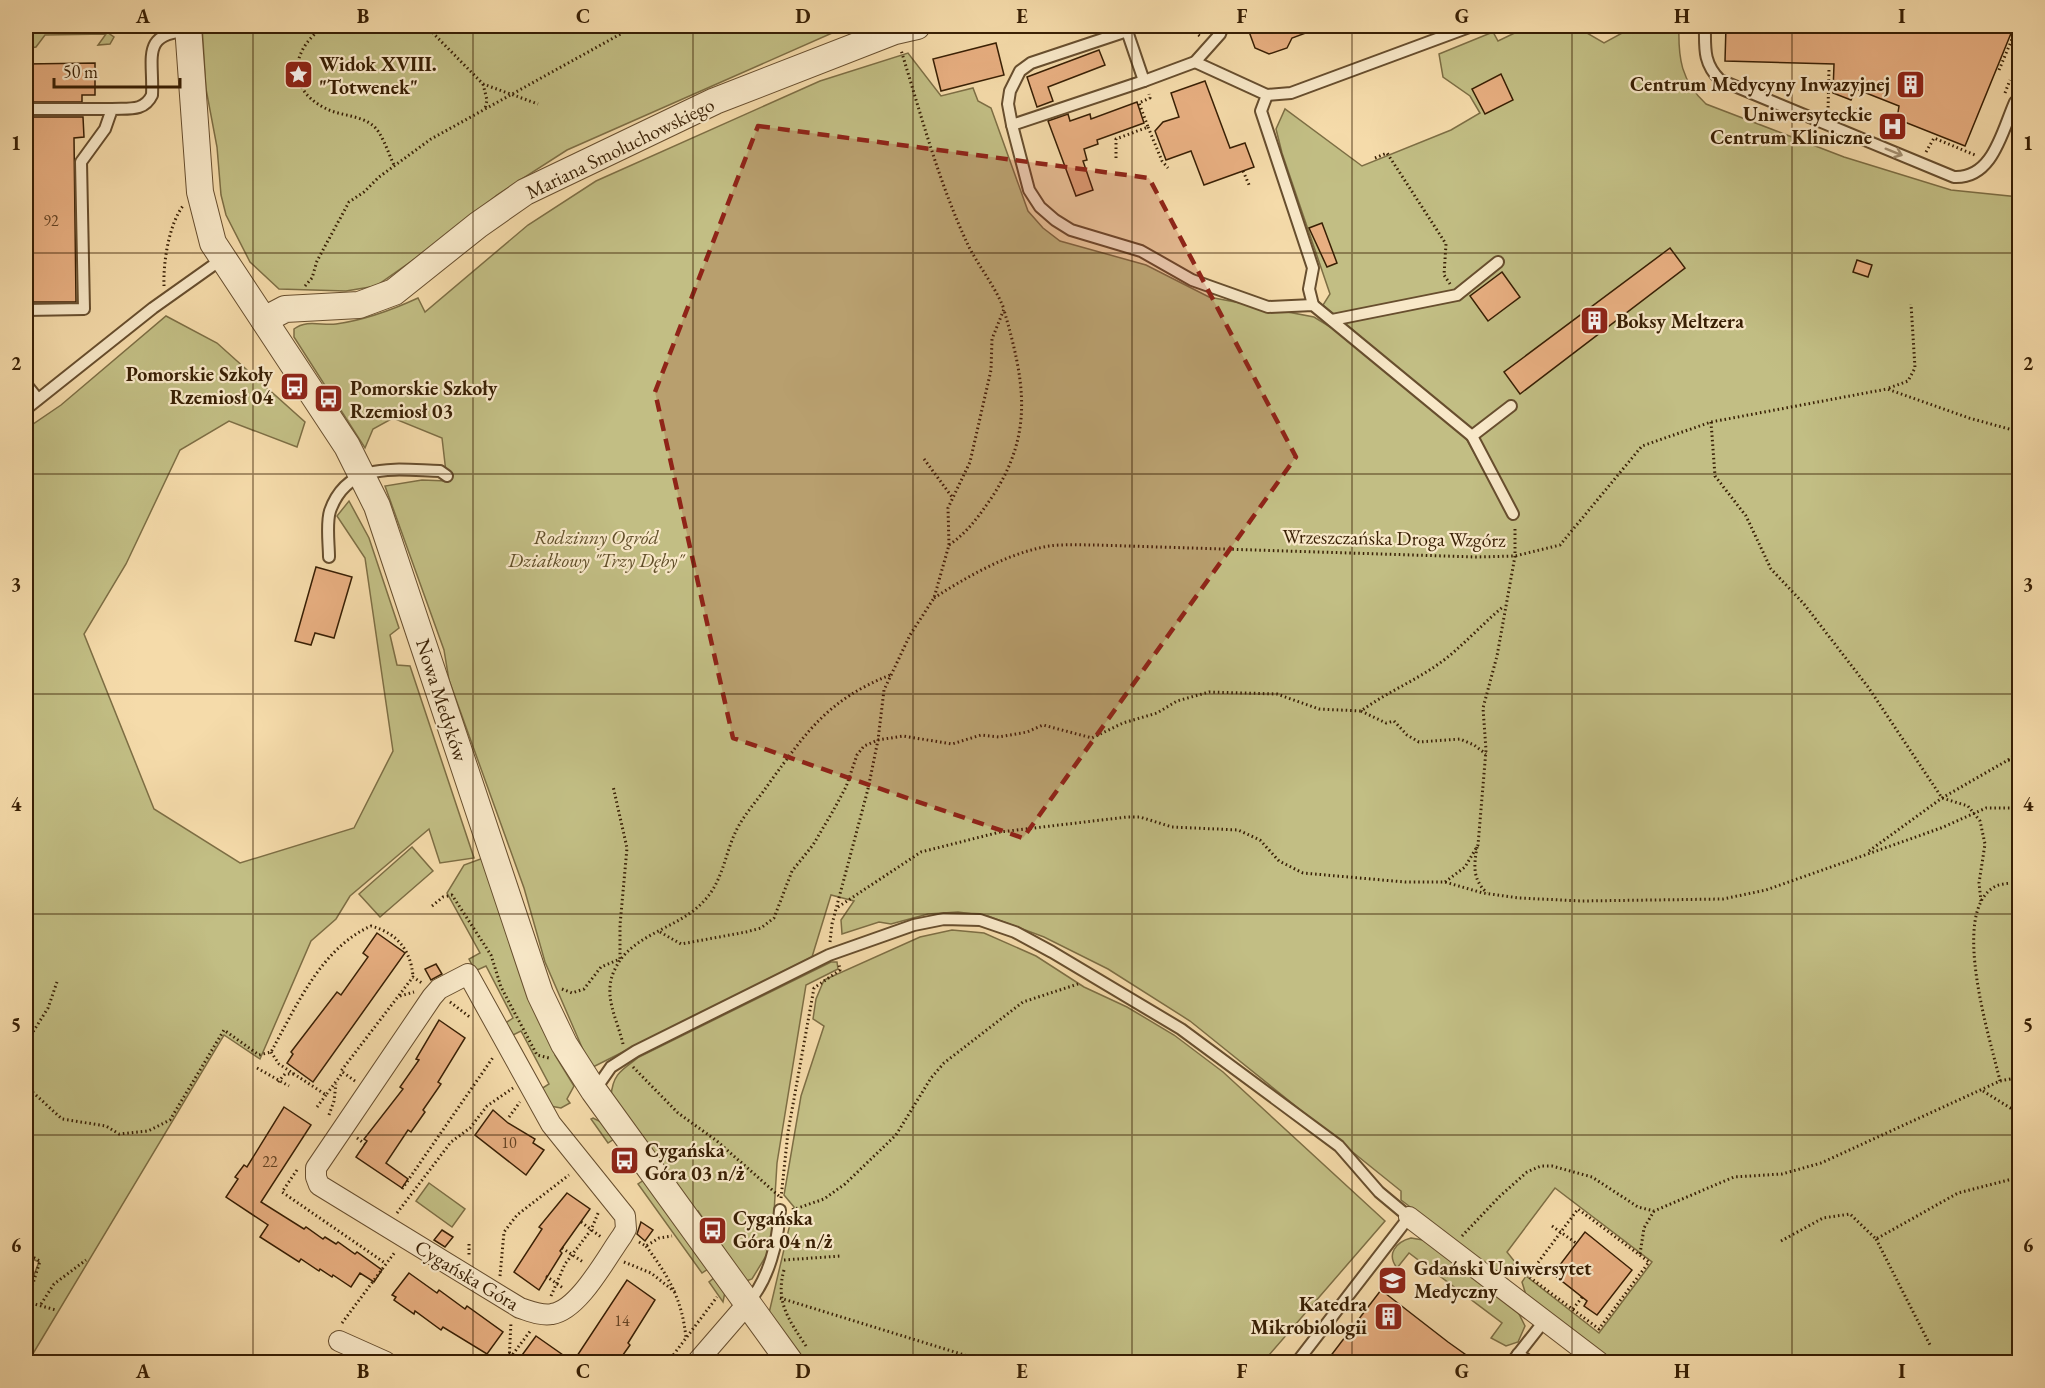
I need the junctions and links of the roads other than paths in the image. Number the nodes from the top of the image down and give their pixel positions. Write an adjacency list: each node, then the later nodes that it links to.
1 (1223, 26): 7 (lane)
2 (1472, 26): 9 (lane)
3 (1705, 26): 10 (lane, one-way to 10)
4 (188, 28): 12 (lane); 14 (street)
5 (906, 28): 18 (street, Mariana Smoluchowskiego)
6 (1126, 28): 8 (lane); 13 (lane)
7 (1194, 62): 8 (lane); 9 (lane)
8 (1144, 81): 13 (lane)
9 (1267, 95): 16 (lane)
10 (2015, 102)
11 (26, 109): 12 (lane)
12 (112, 109): 17 (lane)
13 (1011, 125): 16 (lane)
14 (222, 259): 18 (street); 21 (lane)
15 (1498, 262): 19 (lane)
16 (1313, 305): 19 (lane)
17 (26, 310)
18 (264, 320): 25 (street, Nowa Medyków)
19 (1332, 320): 24 (lane)
20 (26, 384): 21 (lane)
21 (38, 399): 23 (lane)
22 (1511, 406): 24 (lane)
23 (26, 408)
24 (1472, 436): 27 (lane)
25 (362, 474): 26 (lane); 28 (lane); 29 (street, Nowa Medyków)
26 (447, 476)
27 (1513, 514)
28 (329, 557)
29 (594, 1092): 31 (lane); 33 (street)
30 (780, 1210): 33 (lane)
31 (1409, 1217): 34 (street); 40 (lane)
32 (505, 1299): 32 (street, Cygańska Góra)
33 (748, 1303): 36 (street); 39 (street)
34 (1545, 1320): 37 (lane); 42 (street)
35 (340, 1333): 38 (street)
36 (799, 1355)
37 (1515, 1358): 41 (lane)
38 (386, 1362)
39 (697, 1362)
40 (1297, 1362)
41 (1530, 1362)
42 (1599, 1362)

